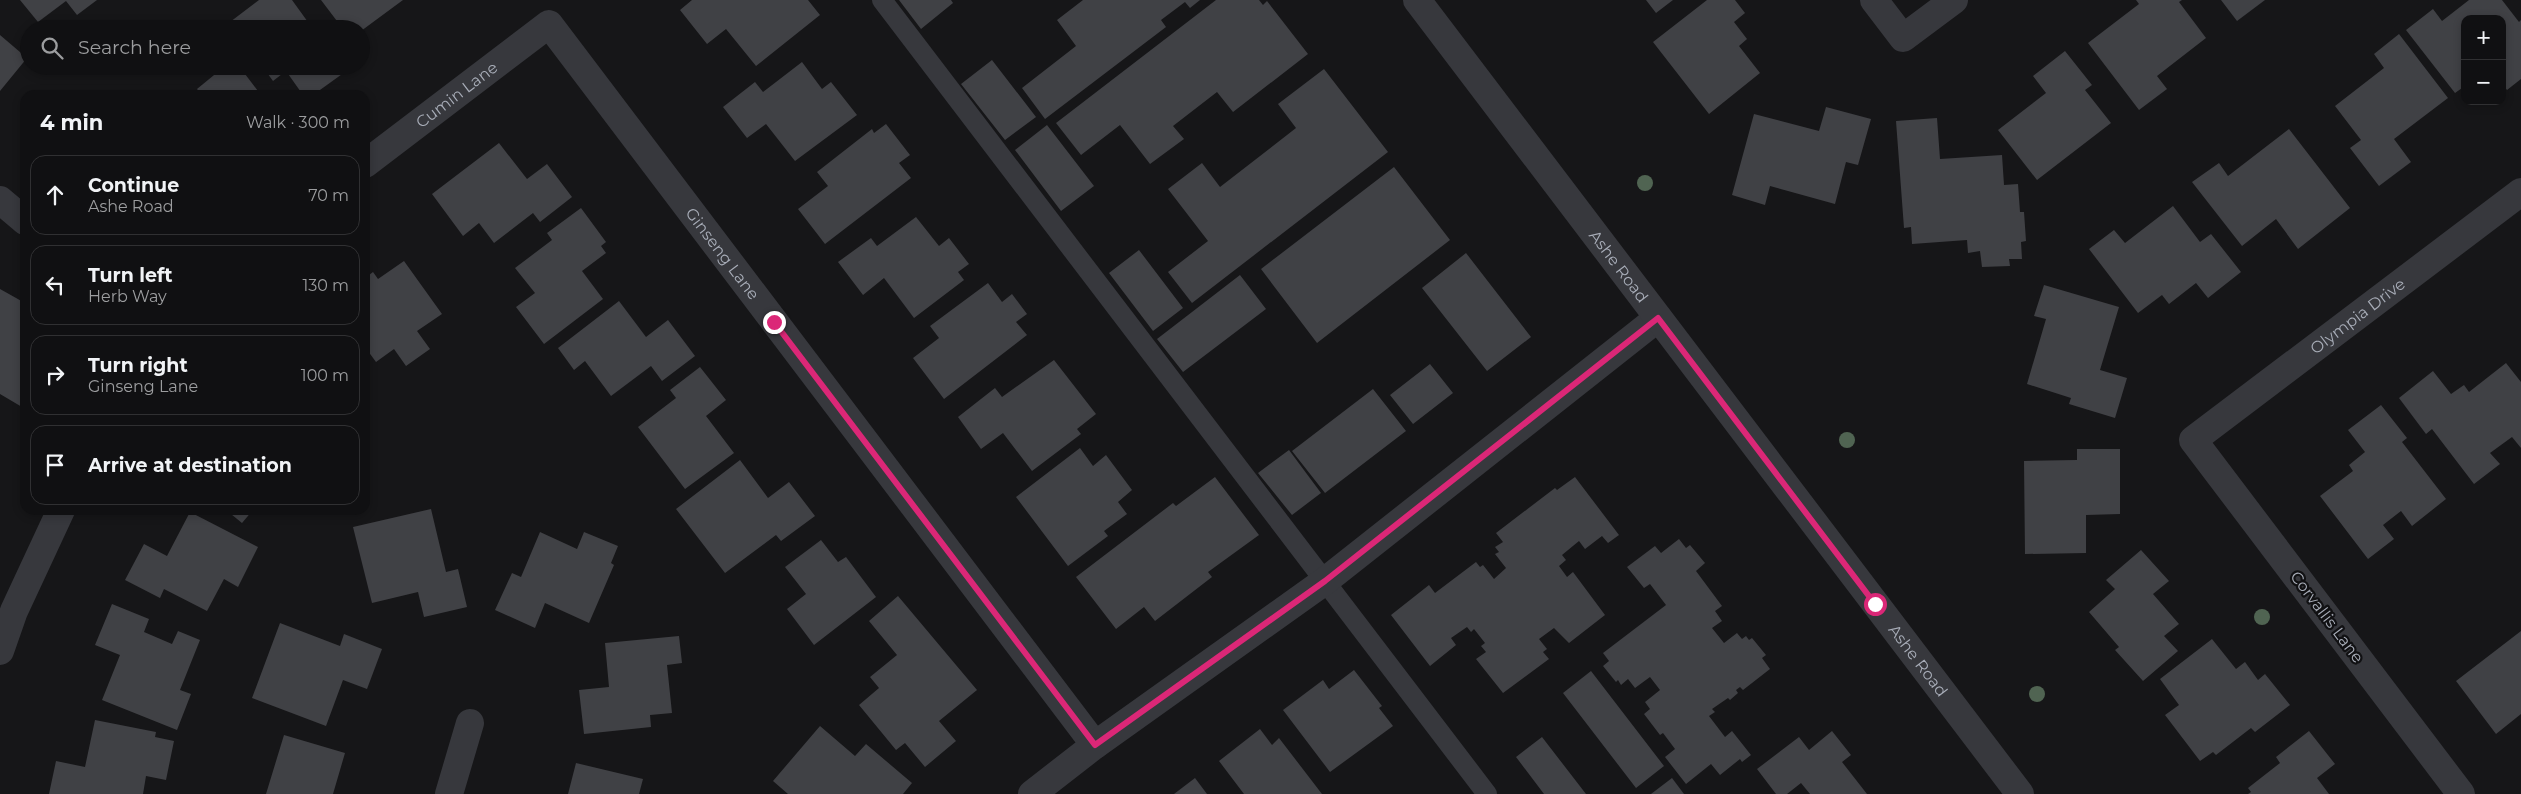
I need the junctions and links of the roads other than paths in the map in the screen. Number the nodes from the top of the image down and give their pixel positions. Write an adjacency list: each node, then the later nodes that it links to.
1 (882, 0): 13 (lane)
2 (1417, 0): 10 (street, Ashe Road)
3 (1874, 0): 4 (street)
4 (1954, 0)
5 (548, 24): 6 (street, Cumin Lane); 16 (street, Ginseng Lane)
6 (370, 160)
7 (2521, 192): 11 (street, Olympia Drive)
8 (0, 200): 9 (street)
9 (20, 217)
10 (1658, 318): 13 (street); 20 (street, Ashe Road)
11 (2193, 440): 21 (street, Corvallis Lane)
12 (60, 515): 14 (street)
13 (1325, 581): 16 (street); 19 (lane)
14 (0, 651)
15 (470, 723): 17 (street)
16 (1095, 745): 18 (street)
17 (449, 794)
18 (1032, 794)
19 (1487, 794)
20 (2020, 794)
21 (2462, 794)

